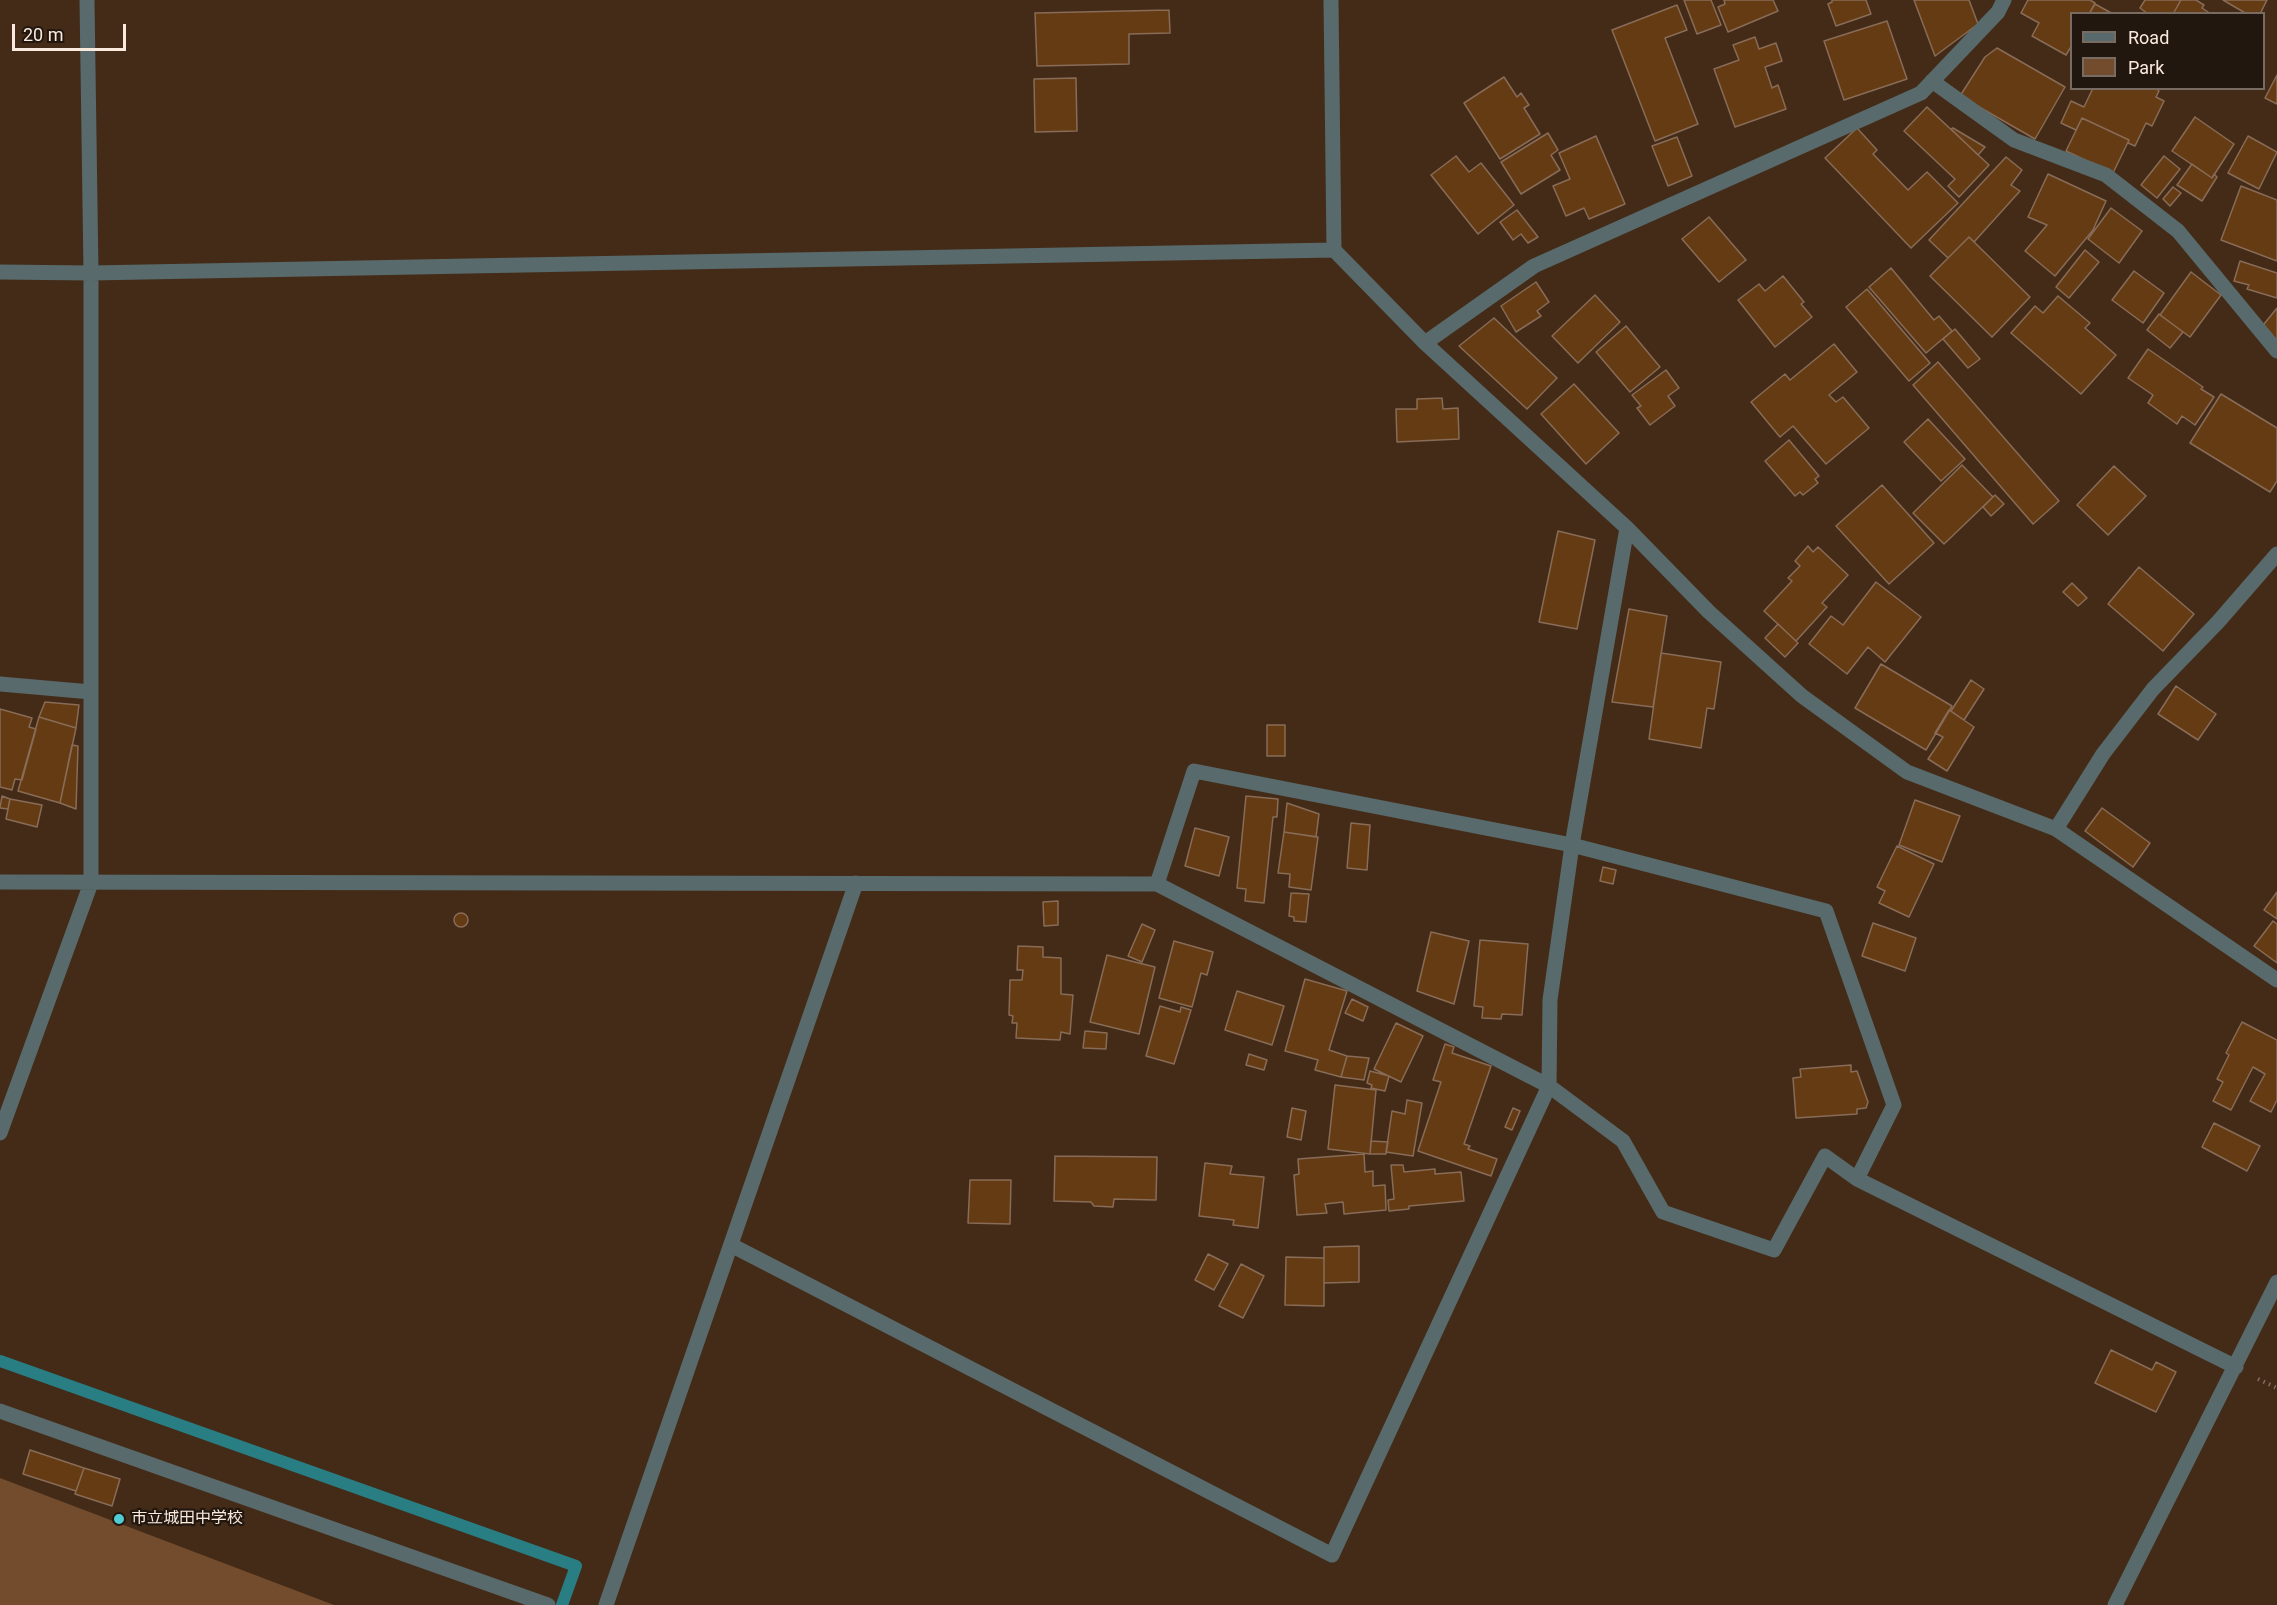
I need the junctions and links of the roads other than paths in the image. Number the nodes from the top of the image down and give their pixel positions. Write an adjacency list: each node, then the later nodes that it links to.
1 (87, 0): 7 (street)
2 (1331, 0): 5 (street)
3 (2004, 0): 4 (street)
4 (1932, 81): 8 (street); 9 (street)
5 (1334, 250): 7 (street); 8 (street)
6 (0, 272): 7 (street)
7 (91, 273): 13 (street)
8 (1425, 343): 10 (street)
9 (2277, 351)
10 (1627, 528): 14 (street); 15 (street)
11 (2277, 554): 14 (street)
12 (0, 684): 13 (street)
13 (91, 692): 17 (street)
14 (2056, 829): 20 (street)
15 (1572, 845): 19 (street); 21 (street); 23 (street)
16 (0, 882): 17 (street)
17 (91, 883): 18 (street); 22 (street)
18 (856, 883): 19 (street); 24 (street)
19 (1157, 884): 21 (street)
20 (2277, 980)
21 (1549, 1086): 23 (street); 24 (street)
22 (0, 1133)
23 (1857, 1179): 26 (street)
24 (731, 1245): 29 (street)
25 (2277, 1282): 26 (street)
26 (2236, 1367): 30 (street)
27 (0, 1411): 28 (street)
28 (545, 1604)
29 (606, 1605)
30 (2115, 1605)

